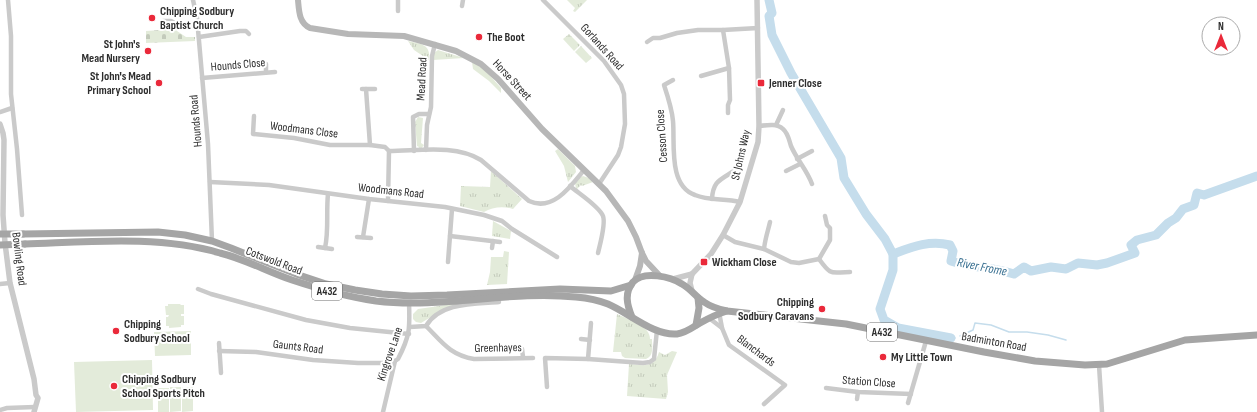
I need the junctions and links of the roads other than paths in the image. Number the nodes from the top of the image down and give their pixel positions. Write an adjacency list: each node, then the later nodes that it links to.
1 (8, 0): 26 (street, Bowling Road)
2 (193, 0): 11 (street, Hounds Road)
3 (298, 0): 17 (main road, Horse Street)
4 (398, 0): 9 (street)
5 (463, 0): 8 (street)
6 (543, 0): 49 (street, Gorlands Road)
7 (757, 0): 12 (street, St Johns Way)
8 (462, 6)
9 (398, 11)
10 (163, 21): 11 (street)
11 (198, 25): 15 (street, Hounds Road)
12 (758, 28): 13 (street); 34 (street, St Johns Way)
13 (723, 30): 16 (street); 19 (street)
14 (249, 34): 15 (street)
15 (198, 37): 23 (street, Hounds Road)
16 (647, 42)
17 (434, 44): 30 (street, Mead Road); 43 (main road, Horse Street)
18 (266, 64): 20 (street)
19 (729, 68): 22 (street); 29 (street)
20 (266, 72): 21 (street, Hounds Close); 23 (street, Hounds Close)
21 (275, 72)
22 (701, 76)
23 (202, 78): 48 (street, Hounds Road)
24 (673, 80): 53 (street, Cesson Close)
25 (375, 89): 36 (street)
26 (12, 108): 28 (street); 58 (street, Bowling Road)
27 (783, 110): 33 (street)
28 (0, 112)
29 (728, 112)
30 (429, 114): 37 (street, Mead Road); 39 (street, Mead Road)
31 (254, 116): 36 (street, Woodmans Close)
32 (0, 124): 35 (street, Bowling Road)
33 (776, 125): 34 (street); 41 (street)
34 (759, 126): 56 (street, St Johns Way)
35 (2, 134): 87 (street, Bowling Road)
36 (370, 145): 38 (street, Woodmans Close)
37 (426, 150): 39 (street, Woodmans Close); 51 (street, Woodmans Close)
38 (389, 151): 39 (street, Woodmans Close); 55 (street)
39 (414, 151)
40 (812, 151): 41 (street)
41 (798, 158): 42 (street)
42 (800, 164): 45 (street); 46 (street)
43 (584, 170): 49 (main road, Horse Street); 51 (street, Woodmans Close)
44 (734, 171): 53 (street)
45 (786, 171)
46 (810, 178): 47 (street); 50 (street)
47 (804, 180)
48 (210, 182): 52 (street, Woodmans Road); 68 (street, Hounds Road)
49 (599, 184): 78 (main road, Horse Street)
50 (812, 184)
51 (570, 186): 77 (street)
52 (328, 194): 54 (street, Woodmans Road); 72 (street)
53 (712, 198): 56 (street, Cesson Close)
54 (369, 199): 55 (street, Woodmans Road); 65 (street)
55 (388, 201): 57 (street, Woodmans Road)
56 (740, 202): 62 (street, St Johns Way)
57 (452, 209): 63 (street); 79 (street, Woodmans Road)
58 (22, 215)
59 (825, 216): 80 (street)
60 (770, 222): 75 (street)
61 (0, 234): 68 (main road, Cotswold Road / A432, bridge)
62 (723, 235): 75 (street); 83 (street, St Johns Way)
63 (450, 236): 67 (street); 81 (street)
64 (357, 237): 65 (street)
65 (363, 237): 66 (street)
66 (370, 238)
67 (493, 241): 69 (street); 73 (street)
68 (212, 242): 76 (main road); 86 (main road, Cotswold Road / A432)
69 (500, 242)
70 (0, 244): 76 (main road, Cotswold Road / A432, bridge)
71 (318, 247): 72 (street)
72 (325, 248): 74 (street)
73 (492, 248)
74 (332, 249)
75 (764, 249): 80 (street)
76 (221, 253): 93 (main road, Cotswold Road / A432)
77 (598, 253)
78 (642, 254): 84 (main road, Horse Street); 86 (main road)
79 (557, 257)
80 (819, 259): 82 (street)
81 (448, 262)
82 (850, 272)
83 (692, 274): 85 (street); 90 (street)
84 (660, 276): 85 (main road, A432); 86 (main road, A432)
85 (671, 280): 90 (main road, A432)
86 (633, 282): 95 (main road)
87 (10, 283): 88 (street); 125 (street, Bowling Road)
88 (0, 284)
89 (198, 290): 103 (street)
90 (692, 291): 91 (main road, A432)
91 (698, 298): 94 (main road, Badminton Road / A432); 98 (main road)
92 (499, 302): 99 (street)
93 (409, 303): 95 (main road, Cotswold Road / A432); 100 (street, Kingrove Lane)
94 (721, 311): 96 (main road, A432); 101 (street, Blanchards); 107 (main road, Badminton Road / A432)
95 (632, 317): 102 (main road, A432)
96 (709, 318): 98 (main road, A432); 101 (street, Blanchards)
97 (591, 323): 106 (street)
98 (696, 325): 102 (main road, A432)
99 (426, 326): 100 (street); 111 (street, Greenhayes)
100 (410, 327): 103 (street, Kingrove Lane)
101 (722, 328): 123 (street, Blanchards)
102 (657, 330): 113 (street)
103 (409, 334): 114 (street, Kingrove Lane)
104 (1257, 335): 115 (main road, Badminton Road / A432)
105 (582, 339): 106 (street)
106 (590, 340): 113 (street)
107 (926, 341): 115 (main road, Badminton Road / A432); 120 (street, Station Close)
108 (219, 343): 110 (street)
109 (522, 350): 111 (street)
110 (219, 351): 114 (street, Gaunts Road); 116 (street)
111 (523, 357): 112 (street, Greenhayes)
112 (533, 358)
113 (588, 359): 117 (street)
114 (395, 361): 126 (street, Kingrove Lane)
115 (1099, 365): 127 (street)
116 (221, 373)
117 (547, 387)
118 (826, 388): 119 (street, Station Close)
119 (858, 392): 120 (street, Station Close); 121 (street)
120 (911, 394): 122 (street, Station Close)
121 (857, 399)
122 (908, 403)
123 (764, 404)
124 (0, 410): 125 (street)
125 (36, 410)
126 (383, 412)
127 (1102, 412)

